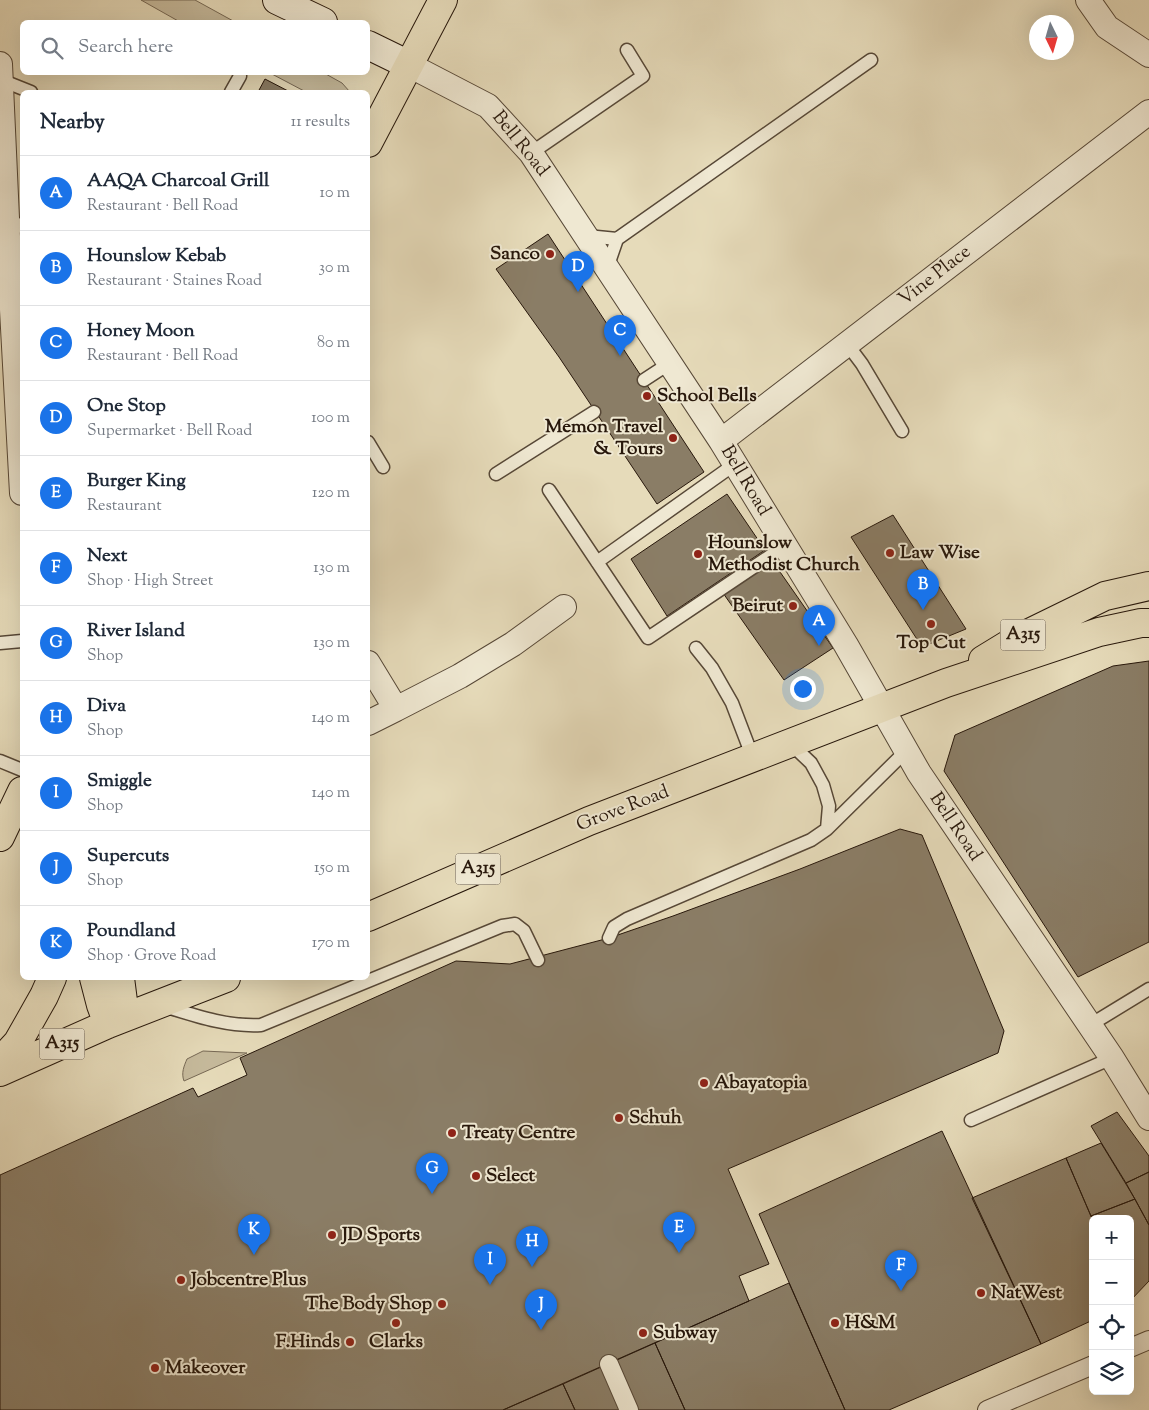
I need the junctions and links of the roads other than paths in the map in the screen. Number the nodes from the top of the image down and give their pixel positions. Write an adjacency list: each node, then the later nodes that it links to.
1 (443, 0): 9 (main road)
2 (1088, 0): 7 (street)
3 (283, 1): 4 (main road)
4 (319, 20)
5 (370, 45): 9 (main road)
6 (627, 50): 16 (lane)
7 (1149, 56)
8 (871, 60): 19 (lane)
9 (408, 65): 15 (main road); 16 (street, Bell Road)
10 (1, 72): 12 (lane); 17 (street)
11 (240, 76): 13 (lane)
12 (29, 90)
13 (232, 90)
14 (1149, 112): 21 (street, Vine Place)
15 (370, 139)
16 (531, 153): 18 (street, Bell Road)
17 (15, 223): 24 (street)
18 (587, 236): 19 (lane); 20 (street, Bell Road)
19 (617, 239): 20 (lane)
20 (608, 268): 22 (street, Bell Road)
21 (846, 344): 26 (lane); 28 (street, Vine Place)
22 (670, 363): 23 (lane); 28 (street, Bell Road)
23 (644, 380)
24 (20, 394): 27 (street)
25 (594, 412): 32 (lane)
26 (902, 431)
27 (10, 437): 33 (street)
28 (721, 441): 30 (street, Bell Road)
29 (370, 445): 31 (lane)
30 (735, 464): 35 (street, Bell Road); 36 (lane)
31 (383, 467)
32 (496, 474)
33 (20, 483)
34 (549, 490): 36 (lane)
35 (785, 546): 36 (lane); 47 (street, Bell Road)
36 (597, 562)
37 (1149, 578): 39 (street)
38 (1149, 586): 39 (main road, A315)
39 (1105, 596): 46 (main road, A315)
40 (564, 607): 48 (street)
41 (1149, 623): 46 (main road, A315)
42 (20, 641): 43 (lane)
43 (0, 643)
44 (696, 648): 52 (lane)
45 (370, 666): 48 (street)
46 (946, 683): 47 (main road, A315)
47 (881, 709): 50 (main road, Grove Road / A315); 51 (street, Bell Road)
48 (396, 710): 49 (street)
49 (370, 721)
50 (790, 744): 52 (main road, Grove Road / A315); 56 (lane)
51 (906, 752): 56 (lane); 68 (street, Bell Road)
52 (753, 758): 58 (main road, Grove Road / A315)
53 (0, 761): 54 (lane)
54 (20, 769)
55 (20, 794): 57 (main road)
56 (827, 829): 59 (lane)
57 (0, 837)
58 (370, 916)
59 (609, 938)
60 (538, 960): 66 (lane)
61 (51, 980): 70 (main road)
62 (95, 980): 67 (main road)
63 (120, 980): 67 (main road)
64 (221, 980): 66 (main road, A315)
65 (1148, 991): 68 (lane)
66 (159, 1005): 67 (main road, A315)
67 (116, 1021): 71 (main road, A315)
68 (1090, 1025): 69 (street, Bell Road)
69 (1112, 1058): 72 (street, Bell Road); 73 (lane)
70 (0, 1062)
71 (0, 1072)
72 (1149, 1118)
73 (971, 1120)
74 (1149, 1340): 75 (street)
75 (1134, 1346)
76 (609, 1364): 78 (street)
77 (1089, 1367): 79 (street)
78 (629, 1410)
79 (987, 1410)

